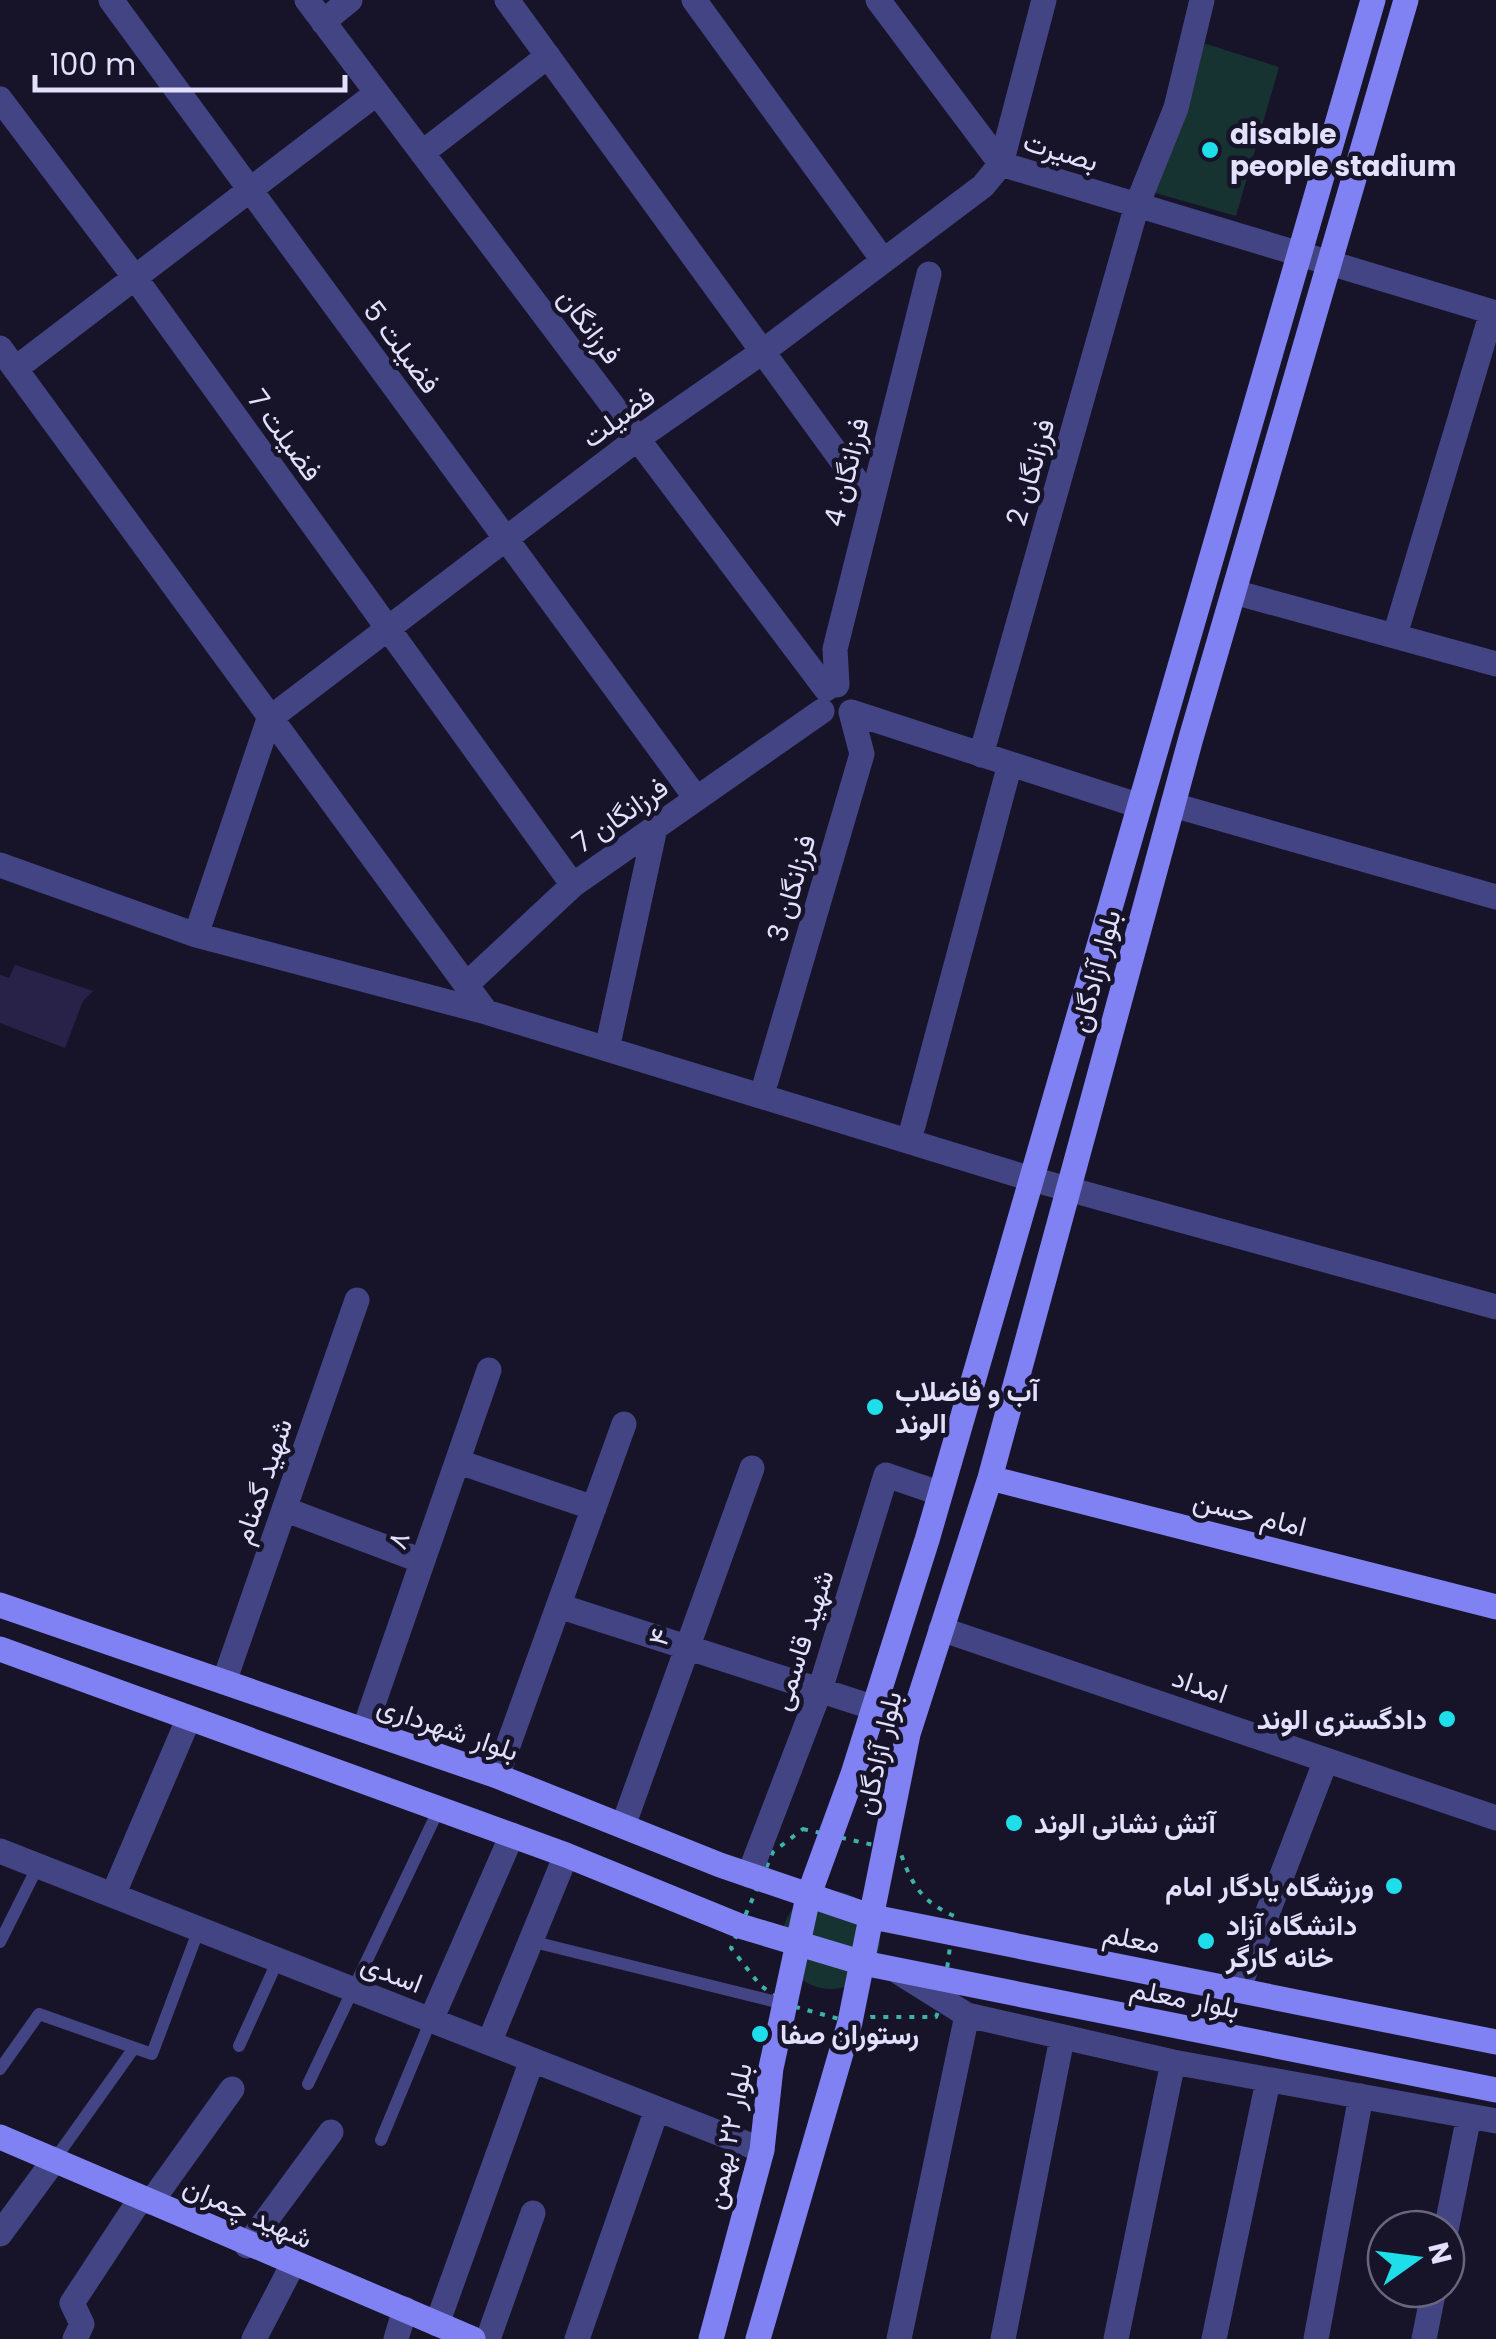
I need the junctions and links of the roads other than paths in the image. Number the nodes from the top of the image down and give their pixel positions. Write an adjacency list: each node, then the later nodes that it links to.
1 (110, 0): 17 (street, فضیلت 5)
2 (306, 0): 11 (street, فرزانگان)
3 (350, 0): 11 (street)
4 (507, 0): 12 (street)
5 (694, 0): 20 (street)
6 (878, 0): 16 (street, بصیرت)
7 (1044, 0): 16 (street)
8 (1202, 0): 18 (street, فرزانگان 2)
9 (1373, 0): 19 (street, بلوار آزادگان)
10 (1406, 0): 21 (street, بلوار آزادگان)
11 (323, 22): 13 (street, فرزانگان)
12 (548, 56): 15 (street); 26 (street)
13 (377, 93): 15 (street, فرزانگان); 17 (street)
14 (0, 99): 23 (street, فضیلت 7)
15 (422, 153): 28 (street, فرزانگان)
16 (1001, 164): 18 (street, بصیرت); 20 (street, فضیلت)
17 (248, 192): 23 (street); 30 (street, فضیلت 5)
18 (1137, 205): 19 (street, بصیرت); 38 (street, فرزانگان 2)
19 (1299, 255): 21 (street, بصیرت); 41 (street, بلوار آزادگان)
20 (883, 260): 26 (street, فضیلت)
21 (1331, 264): 24 (street, بصیرت); 31 (street, بلوار آزادگان)
22 (928, 274): 29 (street, فرزانگان 4)
23 (136, 279): 27 (street); 32 (street, فضیلت 7)
24 (1494, 312): 33 (street)
25 (0, 348): 27 (street)
26 (765, 350): 28 (street, فضیلت); 29 (street)
27 (16, 369): 37 (street)
28 (637, 439): 30 (street, فضیلت); 35 (street, فرزانگان)
29 (869, 498): 35 (street, فرزانگان 4)
30 (508, 538): 32 (street, فضیلت); 40 (street, فضیلت 5)
31 (1234, 592): 33 (street); 42 (street, بلوار آزادگان)
32 (386, 627): 37 (street, فضیلت); 45 (street, فضیلت 7)
33 (1396, 635): 34 (street)
34 (1496, 664)
35 (828, 695): 36 (street); 40 (street, فرزانگان 7)
36 (851, 712): 38 (street); 51 (street, فرزانگان 3)
37 (268, 718): 47 (street); 48 (street)
38 (981, 755): 39 (street)
39 (1010, 764): 41 (street); 52 (street)
40 (696, 798): 43 (street, فرزانگان 7)
41 (1137, 805): 53 (street, بلوار آزادگان)
42 (1173, 805): 46 (street); 54 (street, بلوار آزادگان)
43 (655, 828): 45 (street, فرزانگان 7); 50 (street)
44 (0, 864): 47 (street)
45 (574, 885): 48 (street, فرزانگان 7)
46 (1496, 897)
47 (196, 934): 49 (street)
48 (467, 984): 49 (street)
49 (486, 1012): 50 (street)
50 (607, 1049): 53 (street)
51 (766, 1081)
52 (913, 1126)
53 (1028, 1178): 54 (street); 62 (street, بلوار آزادگان)
54 (1068, 1190): 56 (street); 61 (street, بلوار آزادگان)
55 (357, 1300): 64 (street, شهید گمنام)
56 (1496, 1307)
57 (489, 1370): 59 (street, ۸)
58 (624, 1424): 63 (street)
59 (460, 1462): 63 (street); 65 (street, ۸)
60 (752, 1468): 70 (street, ۴)
61 (990, 1478): 68 (street, امام حسن); 69 (street, بلوار آزادگان)
62 (940, 1493): 73 (street, شهید قاسمی); 74 (street, بلوار آزادگان)
63 (594, 1508): 67 (street)
64 (284, 1509): 65 (street); 72 (street, شهید گمنام)
65 (422, 1562): 76 (street, ۸)
66 (0, 1605): 72 (street, بلوار شهرداری)
67 (559, 1606): 70 (street); 78 (street)
68 (1496, 1608)
69 (941, 1629): 77 (street, امداد); 89 (street, بلوار آزادگان)
70 (687, 1647): 73 (street); 81 (street, ۴)
71 (0, 1649): 75 (street)
72 (224, 1682): 76 (street, بلوار شهرداری)
73 (820, 1690): 74 (street); 86 (street, شهید قاسمی)
74 (875, 1708): 88 (street, بلوار آزادگان)
75 (188, 1720): 79 (street); 87 (street)
76 (364, 1730): 78 (street, بلوار شهرداری)
77 (1326, 1760): 80 (street, امداد); 98 (street)
78 (498, 1776): 81 (street, بلوار شهرداری)
79 (438, 1811): 82 (street); 97 (lane)
80 (1496, 1818)
81 (623, 1826): 86 (street, بلوار شهرداری)
82 (512, 1835): 84 (street); 101 (street)
83 (0, 1851): 85 (street, اسدی)
84 (566, 1855): 91 (street); 93 (street)
85 (38, 1866): 87 (street, اسدی); 92 (lane)
86 (749, 1875): 88 (street, بلوار شهرداری)
87 (112, 1895): 90 (street, اسدی)
88 (808, 1897): 89 (street, بلوار شهرداری); 93 (street, بلوار آزادگان)
89 (873, 1917): 95 (street, بلوار آزادگان); 98 (street, معلم)
90 (199, 1929): 94 (street, اسدی); 106 (lane)
91 (530, 1941): 99 (lane); 104 (street)
92 (0, 1942)
93 (799, 1944): 95 (street); 99 (street, بلوار ۲۲ بهمن)
94 (278, 1960): 97 (street, اسدی); 105 (lane)
95 (863, 1963): 96 (street, بلوار معلم); 139 (street)
96 (900, 1973): 100 (street); 113 (street, بلوار معلم)
97 (353, 1990): 101 (street, اسدی); 111 (lane)
98 (1238, 1990): 103 (street, معلم)
99 (785, 2004): 121 (street, بلوار ۲۲ بهمن)
100 (967, 2015): 102 (street); 140 (street)
101 (431, 2020): 104 (street, اسدی); 120 (lane)
102 (1062, 2038): 108 (street); 141 (street)
103 (1496, 2042)
104 (489, 2043): 107 (street, اسدی)
105 (240, 2046)
106 (134, 2048): 109 (lane); 122 (lane)
107 (532, 2060): 115 (street, اسدی); 131 (street)
108 (1174, 2062): 110 (street); 142 (street)
109 (0, 2070)
110 (1268, 2081): 114 (street); 143 (street)
111 (308, 2084)
112 (232, 2089): 123 (street)
113 (1496, 2090)
114 (1362, 2096): 116 (street); 144 (street)
115 (657, 2109): 121 (street, اسدی); 137 (street)
116 (1469, 2116): 117 (street); 124 (street)
117 (1496, 2122)
118 (331, 2132): 127 (street)
119 (0, 2137): 122 (street, شهید چمران)
120 (380, 2140)
121 (762, 2150): 138 (street, بلوار ۲۲ بهمن)
122 (56, 2160): 123 (street, شهید چمران); 126 (street)
123 (146, 2200): 127 (street, شهید چمران); 132 (street)
124 (1450, 2209)
125 (532, 2213): 136 (street)
126 (0, 2234)
127 (247, 2246): 128 (street, شهید چمران)
128 (292, 2264): 129 (street, شهید چمران); 133 (street)
129 (405, 2308): 131 (street, شهید چمران); 134 (street)
130 (1430, 2309): 145 (street)
131 (437, 2324): 135 (street, شهید چمران)
132 (75, 2339)
133 (254, 2339)
134 (396, 2339)
135 (473, 2339)
136 (488, 2339)
137 (577, 2339)
138 (712, 2339)
139 (758, 2339)
140 (899, 2339)
141 (1003, 2339)
142 (1116, 2339)
143 (1214, 2339)
144 (1316, 2339)
145 (1424, 2339)

